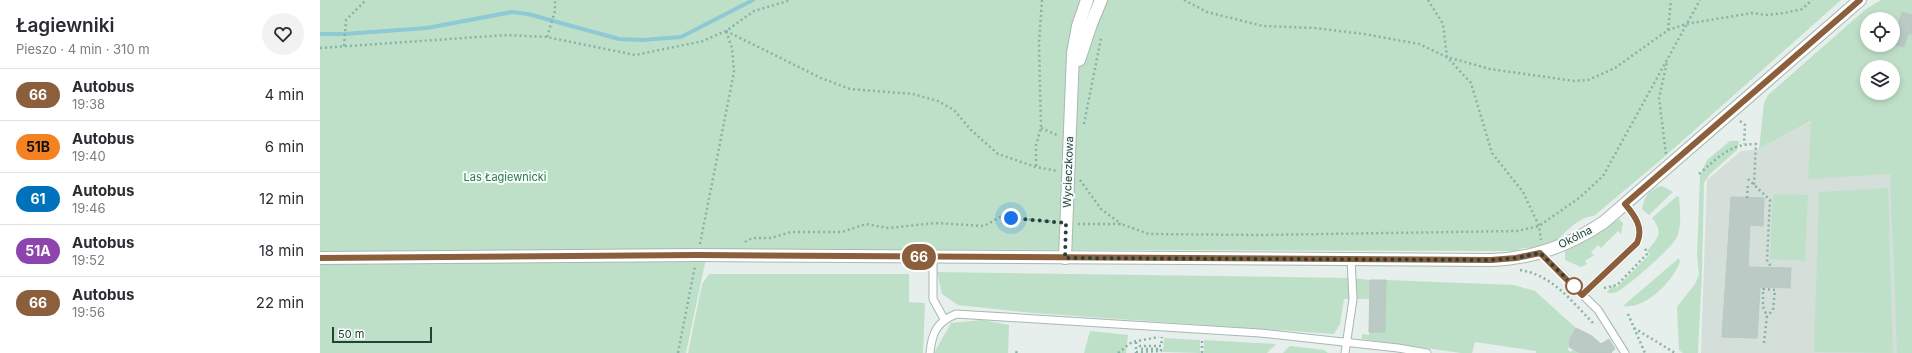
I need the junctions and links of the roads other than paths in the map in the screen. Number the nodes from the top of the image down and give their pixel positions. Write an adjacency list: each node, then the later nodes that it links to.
1 (1087, 0): 4 (street, Wycieczkowa)
2 (1101, 0): 4 (street, Wycieczkowa)
3 (1860, 0): 5 (street, Okólna)
4 (1072, 86): 9 (street, Wycieczkowa)
5 (1625, 204): 6 (street, Okólna); 11 (lane)
6 (1540, 253): 10 (street, Okólna); 11 (lane)
7 (933, 257): 8 (street, Okólna); 9 (street, Okólna); 12 (lane)
8 (320, 258)
9 (1065, 258): 10 (street, Okólna)
10 (1351, 259): 13 (lane)
11 (1582, 295): 17 (lane)
12 (944, 319): 13 (lane); 14 (lane)
13 (1346, 342): 15 (lane); 16 (lane)
14 (930, 353)
15 (1345, 353)
16 (1427, 353)
17 (1625, 353)

